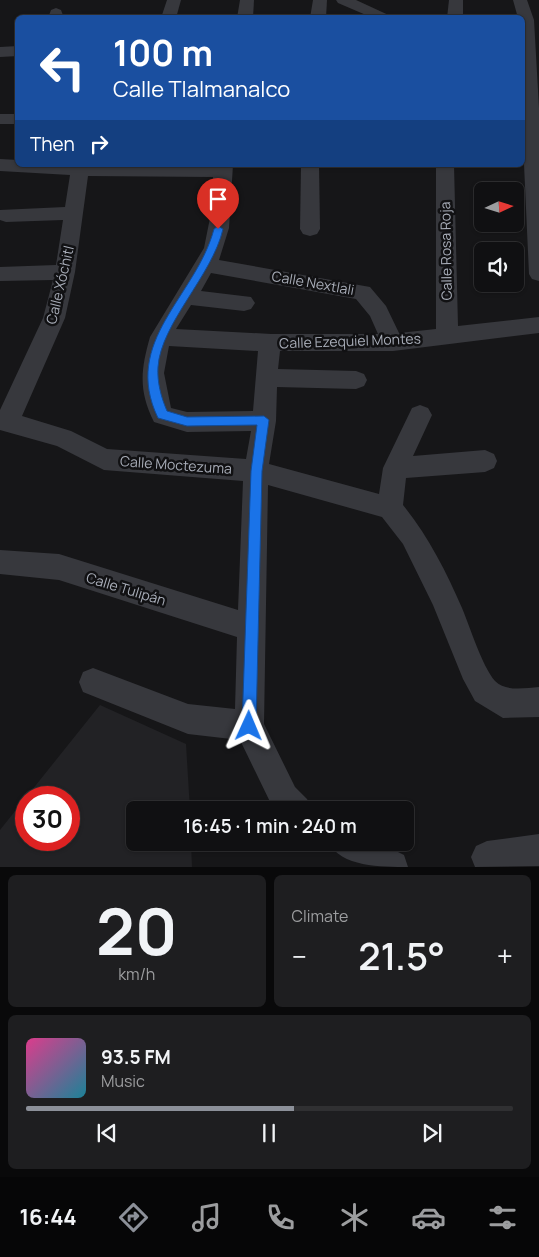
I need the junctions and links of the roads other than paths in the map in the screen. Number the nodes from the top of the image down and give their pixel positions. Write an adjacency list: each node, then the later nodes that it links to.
1 (174, 0): 7 (street)
2 (247, 0): 8 (street)
3 (320, 0): 9 (street)
4 (343, 0): 10 (street)
5 (456, 0): 11 (street)
6 (520, 0): 12 (street)
7 (169, 15)
8 (245, 15)
9 (318, 15)
10 (380, 15)
11 (455, 15)
12 (524, 15)
13 (525, 17): 18 (street)
14 (15, 51): 15 (street)
15 (0, 52)
16 (15, 118): 17 (street)
17 (0, 119)
18 (531, 158): 32 (street)
19 (0, 165): 20 (street)
20 (15, 166)
21 (39, 167): 25 (street)
22 (310, 167): 28 (street)
23 (445, 167): 37 (street, Calle Rosa Roja)
24 (224, 168): 25 (street); 29 (street)
25 (80, 170): 26 (street, Calle Xóchitl)
26 (74, 213): 27 (street); 30 (street, Calle Xóchitl)
27 (6, 215)
28 (310, 229)
29 (205, 265): 33 (street); 38 (street, Calle Nextlali)
30 (65, 272): 31 (street); 44 (street, Calle Xóchitl)
31 (0, 274)
32 (539, 274)
33 (186, 297): 34 (street); 36 (street)
34 (244, 303)
35 (539, 325): 37 (street, Calle Ezequiel Montes)
36 (161, 337): 39 (street, Calle Ezequiel Montes); 43 (street)
37 (447, 337): 38 (street, Calle Ezequiel Montes)
38 (393, 342): 39 (street, Calle Ezequiel Montes)
39 (271, 343): 40 (street)
40 (267, 378): 41 (street); 43 (street)
41 (356, 380)
42 (420, 415): 46 (street)
43 (264, 420): 47 (street)
44 (4, 421): 47 (street, Calle Moctezuma)
45 (486, 461): 46 (street)
46 (394, 468): 48 (street)
47 (256, 471): 48 (street, Calle Moctezuma); 50 (street)
48 (390, 508): 52 (street)
49 (0, 562): 50 (street, Calle Tulipán)
50 (250, 627): 53 (street)
51 (93, 682): 53 (street)
52 (539, 702)
53 (249, 726): 54 (street)
54 (287, 801)
55 (539, 850): 57 (street)
56 (361, 851): 58 (street)
57 (488, 857)
58 (392, 867)

